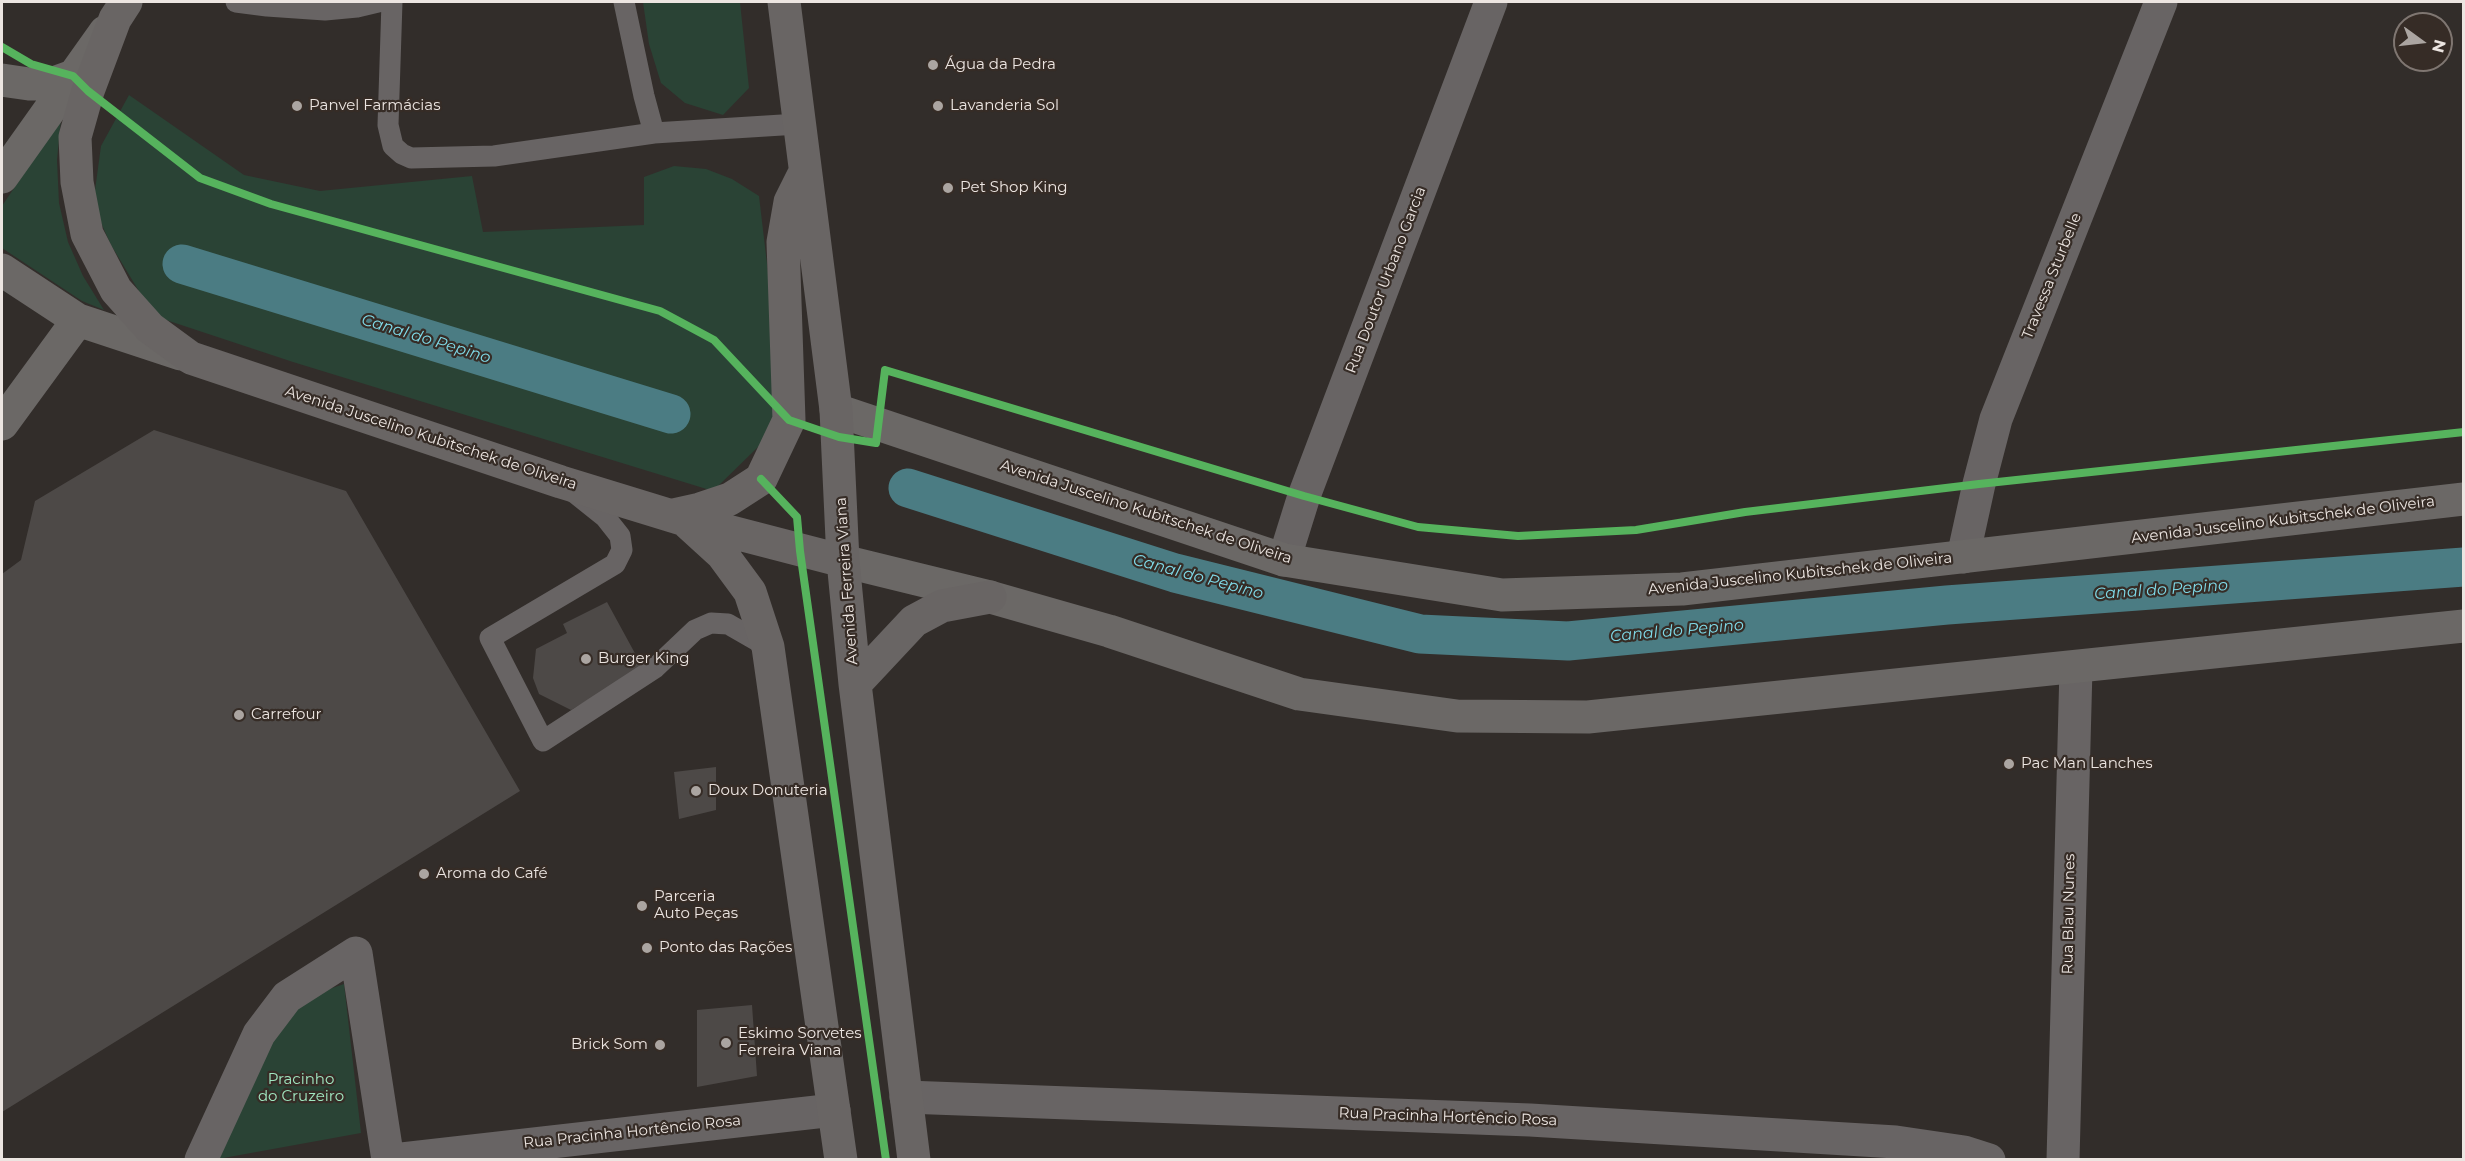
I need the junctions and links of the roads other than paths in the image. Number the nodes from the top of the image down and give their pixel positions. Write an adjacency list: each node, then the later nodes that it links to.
1 (236, 2): 8 (lane)
2 (378, 2): 8 (lane)
3 (392, 2): 13 (lane)
4 (624, 2): 13 (lane)
5 (784, 2): 12 (main road, Avenida Ferreira Viana)
6 (1491, 2): 25 (street, Rua Doutor Urbano Garcia)
7 (2161, 2): 24 (street, Travessa Sturbelle)
8 (268, 4)
9 (121, 10): 10 (main road); 18 (main road, Avenida Juscelino Kubitschek de Oliveira)
10 (73, 76): 11 (main road); 15 (main road)
11 (2, 80)
12 (798, 124): 13 (lane); 14 (main road, Avenida Ferreira Viana)
13 (654, 132)
14 (805, 172): 19 (main road, Avenida Ferreira Viana); 23 (main road)
15 (2, 177)
16 (2, 270): 17 (main road)
17 (78, 320): 18 (main road); 20 (main road)
18 (191, 358): 21 (main road, Avenida Juscelino Kubitschek de Oliveira)
19 (836, 410): 25 (main road, Avenida Juscelino Kubitschek de Oliveira); 26 (main road, Avenida Ferreira Viana)
20 (2, 424)
21 (561, 482): 23 (main road, Avenida Juscelino Kubitschek de Oliveira); 29 (lane)
22 (2463, 499): 24 (main road, Avenida Juscelino Kubitschek de Oliveira)
23 (679, 517): 26 (main road, Avenida Juscelino Kubitschek de Oliveira); 29 (main road)
24 (1964, 557): 25 (main road, Avenida Juscelino Kubitschek de Oliveira)
25 (1284, 560)
26 (843, 561): 27 (main road); 31 (main road, Avenida Ferreira Viana)
27 (990, 597): 30 (main road); 31 (main road)
28 (2463, 626): 30 (main road)
29 (768, 647): 33 (main road)
30 (2076, 668): 40 (street, Rua Blau Nunes)
31 (855, 684): 32 (main road, Avenida Ferreira Viana)
32 (906, 1097): 38 (main road, Avenida Ferreira Viana); 39 (street, Rua Pracinha Hortêncio Rosa)
33 (834, 1110): 36 (street, Rua Pracinha Hortêncio Rosa); 37 (main road)
34 (201, 1160): 35 (street)
35 (388, 1160)
36 (393, 1160)
37 (841, 1160)
38 (914, 1160)
39 (1989, 1160)
40 (2063, 1160)

